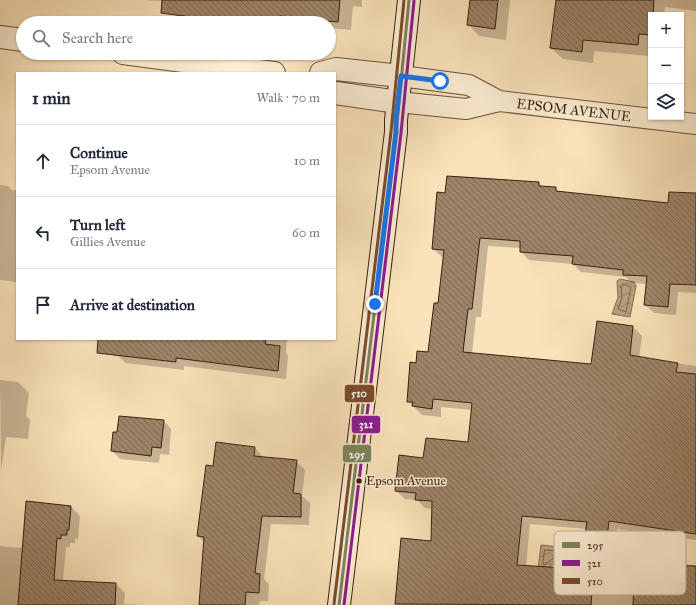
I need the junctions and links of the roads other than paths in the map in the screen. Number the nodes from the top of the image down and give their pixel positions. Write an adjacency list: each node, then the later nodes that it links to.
1 (409, 0): 7 (main road)
2 (0, 37): 3 (main road)
3 (16, 39)
4 (176, 60): 5 (main road)
5 (266, 72)
6 (328, 72): 7 (main road, EPSOM AVENUE)
7 (401, 76): 9 (street, EPSOM AVENUE); 10 (main road)
8 (336, 93): 10 (main road, EPSOM AVENUE)
9 (499, 101): 10 (street, EPSOM AVENUE); 11 (street, EPSOM AVENUE)
10 (398, 102): 12 (main road)
11 (696, 124)
12 (339, 605)

